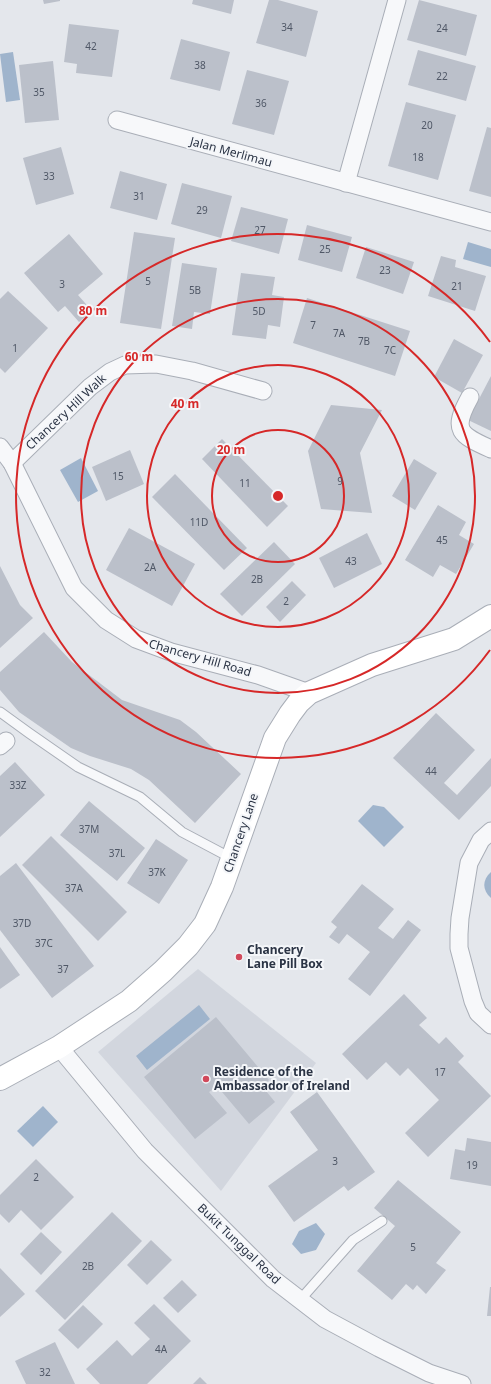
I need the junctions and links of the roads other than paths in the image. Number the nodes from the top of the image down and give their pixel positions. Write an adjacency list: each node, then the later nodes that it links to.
1 (397, 0): 3 (street)
2 (117, 120): 3 (street, Jalan Merlimau)
3 (346, 183): 4 (street, Jalan Merlimau)
4 (491, 222)
5 (263, 391): 9 (street, Chancery Hill Walk)
6 (470, 397): 8 (street)
7 (0, 447): 9 (street, Chancery Hill Road)
8 (491, 449)
9 (12, 463): 11 (street, Chancery Hill Road)
10 (491, 616): 11 (street, Chancery Lane)
11 (309, 693): 14 (street, Chancery Lane)
12 (0, 712): 14 (lane)
13 (491, 831): 15 (street)
14 (233, 858): 16 (street, Chancery Lane)
15 (491, 1025)
16 (59, 1047): 17 (street, Chancery Lane); 19 (street, Bukit Tunggal Road)
17 (0, 1079)
18 (382, 1222): 19 (lane)
19 (300, 1300): 20 (street, Bukit Tunggal Road)
20 (462, 1384)

